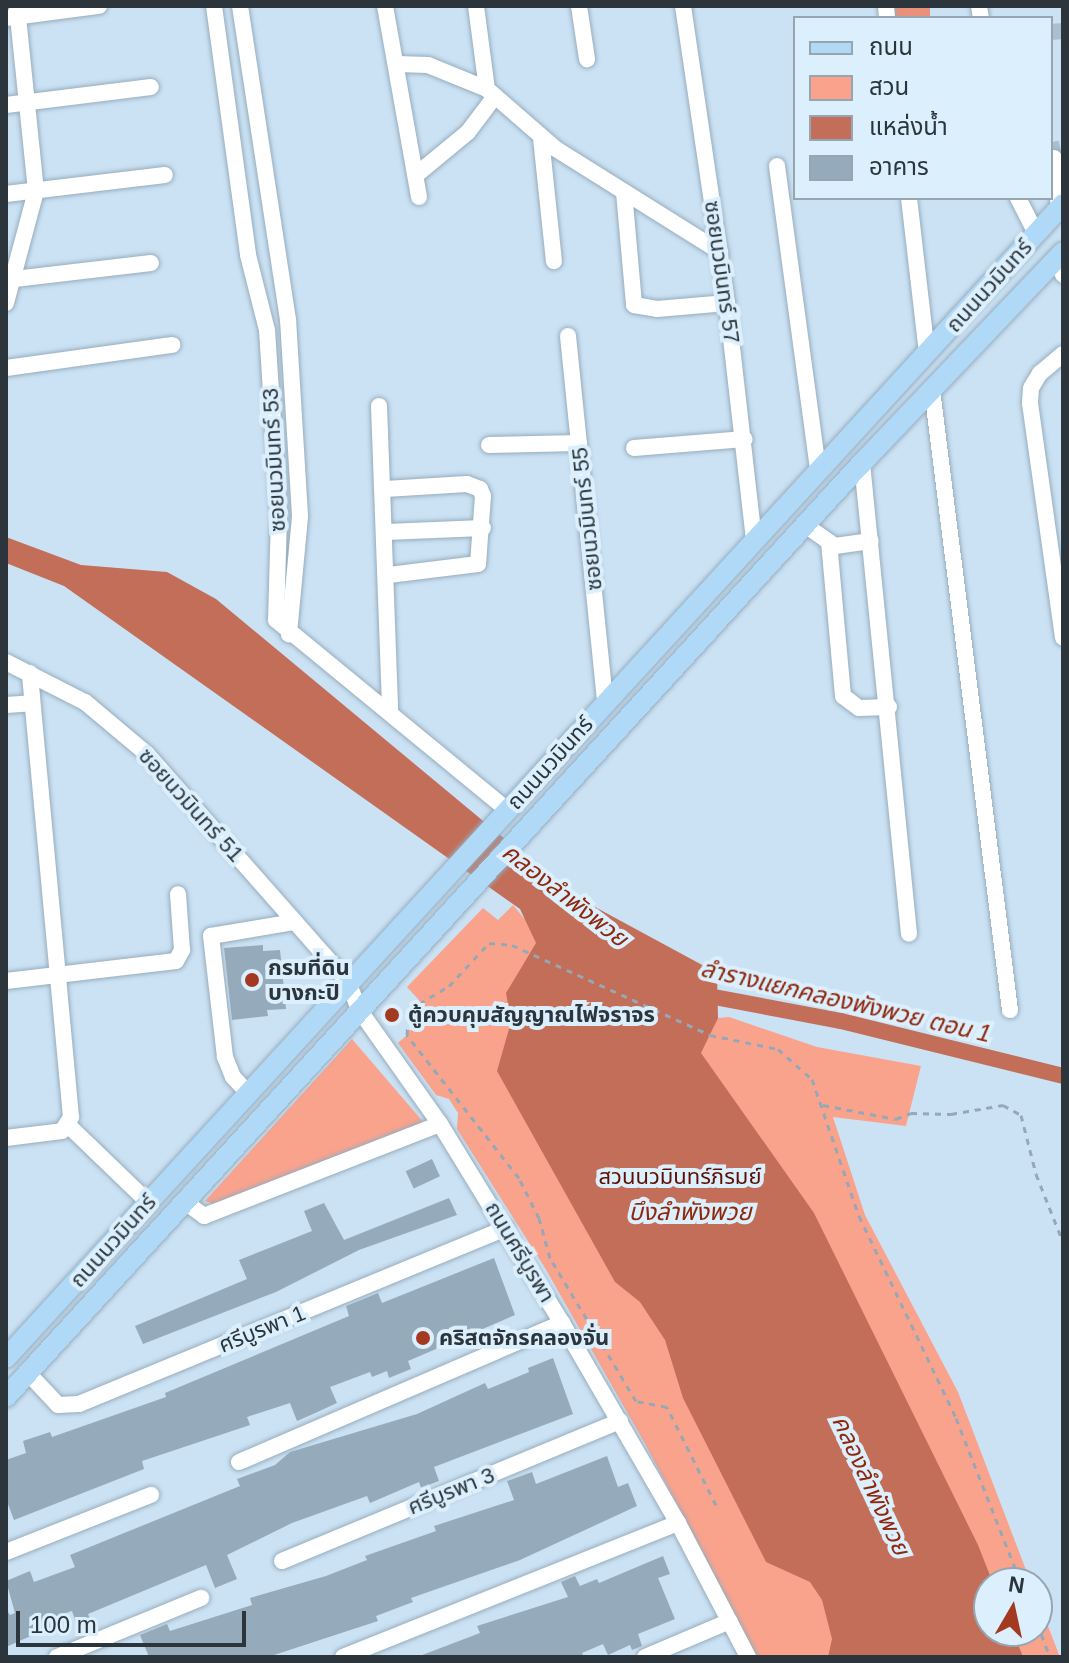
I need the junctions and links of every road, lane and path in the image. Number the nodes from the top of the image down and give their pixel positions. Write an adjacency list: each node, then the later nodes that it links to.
1 (99, 6): 8 (street)
2 (214, 6): 57 (street, ซอยนวมินทร์ 53)
3 (240, 6): 57 (street)
4 (385, 6): 10 (street)
5 (476, 6): 12 (street)
6 (579, 6): 9 (street)
7 (683, 6): 28 (street, ซอยนวมินทร์ 57)
8 (14, 13): 13 (street)
9 (587, 59)
10 (397, 64): 12 (street); 19 (street)
11 (151, 87): 13 (street)
12 (490, 94): 15 (street); 19 (street)
13 (27, 102): 14 (street); 20 (street)
14 (6, 105)
15 (541, 138): 21 (street); 29 (street)
16 (1054, 158): 26 (street)
17 (777, 166): 47 (street)
18 (165, 175): 20 (street)
19 (416, 175): 23 (street)
20 (36, 191): 22 (street); 32 (street)
21 (624, 192): 28 (street); 34 (street)
22 (6, 194)
23 (419, 197)
24 (909, 200): 37 (street)
25 (1019, 200): 27 (street)
26 (1061, 206): 27 (main road, ถนนนวมินทร์)
27 (1036, 233): 30 (main road); 37 (main road, ถนนนวมินทร์)
28 (720, 252): 34 (street, ซอยนวมินทร์ 57)
29 (554, 261)
30 (1061, 262): 40 (main road, ถนนนวมินทร์)
31 (151, 263): 32 (street)
32 (10, 280): 33 (street)
33 (6, 303)
34 (727, 303): 42 (street, ซอยนวมินทร์ 57)
35 (568, 336): 43 (street, ซอยนวมินทร์ 55)
36 (172, 345): 39 (street)
37 (927, 353): 47 (main road, ถนนนวมินทร์)
38 (1063, 354): 56 (street)
39 (6, 368)
40 (932, 390): 46 (main road, ถนนนวมินทร์); 73 (street)
41 (379, 406): 48 (street)
42 (745, 439): 45 (street); 52 (street, ซอยนวมินทร์ 57)
43 (579, 443): 44 (street); 61 (street, ซอยนวมินทร์ 55)
44 (489, 445)
45 (634, 448)
46 (862, 463): 49 (main road, ถนนนวมินทร์); 53 (street)
47 (818, 469): 52 (main road, ถนนนวมินทร์)
48 (385, 489): 50 (street); 51 (street)
49 (805, 525): 54 (street); 74 (main road, ถนนนวมินทร์)
50 (483, 528): 51 (street); 55 (street)
51 (386, 532): 55 (street)
52 (754, 539): 61 (main road, ถนนนวมินทร์)
53 (871, 541): 54 (street); 64 (street)
54 (829, 542): 64 (street)
55 (389, 575): 65 (street)
56 (1061, 607): 58 (street)
57 (289, 634): 65 (street, ซอยนวมินทร์ 53)
58 (1063, 638)
59 (6, 662): 60 (street, ซอยนวมินทร์ 51)
60 (30, 673): 62 (street); 68 (street, ซอยนวมินทร์ 51)
61 (605, 702): 66 (main road, ถนนนวมินทร์)
62 (32, 703): 63 (street); 70 (street)
63 (6, 705)
64 (889, 707): 69 (street)
65 (390, 712): 66 (street, ซอยนวมินทร์ 53)
66 (500, 817): 72 (main road, ถนนนวมินทร์)
67 (178, 894): 70 (street)
68 (295, 922): 72 (street, ซอยนวมินทร์ 51); 75 (street)
69 (909, 934)
70 (55, 976): 71 (street); 78 (street)
71 (6, 981)
72 (348, 982): 74 (street, ถนนศรีบูรพา); 75 (main road, ถนนนวมินทร์)
73 (1010, 1010)
74 (360, 1011): 77 (street, ถนนศรีบูรพา); 81 (main road, ถนนนวมินทร์)
75 (248, 1093): 80 (main road, ถนนนวมินทร์)
76 (823, 1105): 83 (path); 91 (path); 95 (path)
77 (440, 1124): 81 (street); 82 (street, ถนนศรีบูรพา)
78 (68, 1125): 79 (street); 80 (street)
79 (6, 1138)
80 (148, 1202): 85 (main road, ถนนนวมินทร์)
81 (185, 1202): 86 (main road, ถนนนวมินทร์)
82 (506, 1228): 84 (street, ถนนศรีบูรพา); 86 (street, ศรีบูรพา 1)
83 (1063, 1242)
84 (562, 1323): 88 (street, ถนนศรีบูรพา); 89 (street)
85 (6, 1358)
86 (28, 1373): 87 (main road, ถนนนวมินทร์)
87 (6, 1397)
88 (620, 1421): 92 (street, ถนนศรีบูรพา); 94 (street, ศรีบูรพา 3)
89 (239, 1462)
90 (151, 1495): 93 (street)
91 (716, 1505)
92 (678, 1523): 97 (street, ถนนศรีบูรพา); 99 (street)
93 (6, 1552)
94 (282, 1561)
95 (1015, 1567)
96 (201, 1598): 98 (street)
97 (730, 1621): 100 (street); 101 (street, ถนนศรีบูรพา)
98 (57, 1657)
99 (343, 1657)
100 (645, 1657)
101 (748, 1657)

